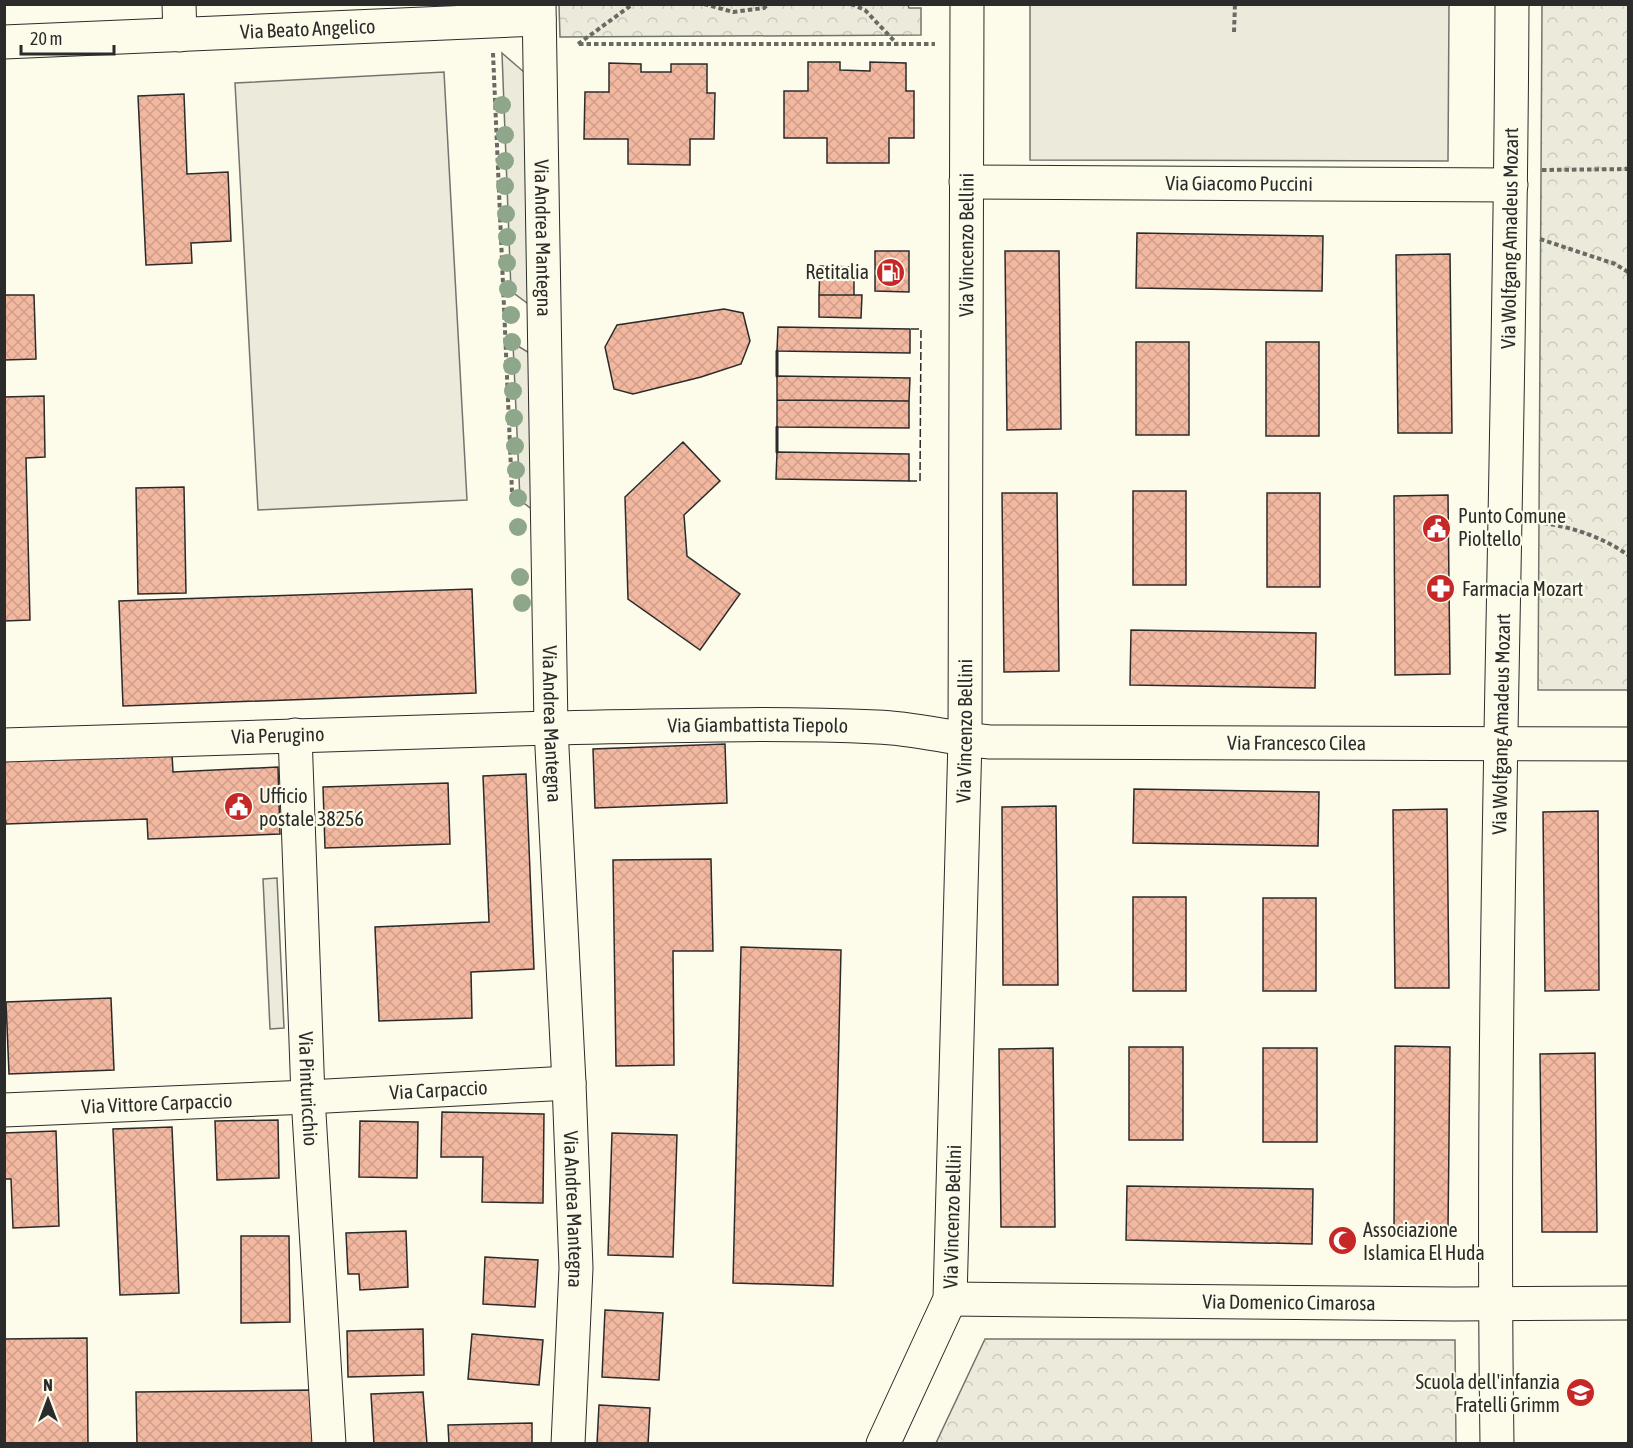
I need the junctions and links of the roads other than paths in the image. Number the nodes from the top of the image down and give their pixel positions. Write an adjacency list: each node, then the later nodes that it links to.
1 (967, 4): 7 (street, Via Vincenzo Bellini)
2 (1512, 4): 6 (street, Via Wolfgang Amadeus Mozart)
3 (539, 12): 4 (street, Via Beato Angelico); 8 (street, Via Andrea Mantegna)
4 (180, 20): 5 (street, Via Beato Angelico)
5 (4, 42)
6 (1511, 177): 7 (street, Via Giacomo Puccini); 11 (street, Via Wolfgang Amadeus Mozart)
7 (966, 182): 10 (street, Via Vincenzo Bellini)
8 (551, 728): 9 (street, Via Perugino); 10 (street, Via Giambattista Tiepolo); 14 (street, Via Andrea Mantegna)
9 (295, 735): 13 (street, Via Perugino); 15 (street, Via Pinturicchio)
10 (965, 739): 11 (street, Via Francesco Cilea); 17 (street, Via Vincenzo Bellini)
11 (1500, 744): 12 (street, Via Francesco Cilea); 18 (street, Via Wolfgang Amadeus Mozart)
12 (1629, 744)
13 (4, 745)
14 (569, 1083): 15 (street, Via Carpaccio); 21 (street, Via Andrea Mantegna)
15 (308, 1097): 16 (street, Via Vittore Carpaccio); 20 (street, Via Pinturicchio)
16 (4, 1110)
17 (950, 1299): 18 (street, Via Domenico Cimarosa); 22 (street, Via Vincenzo Bellini)
18 (1495, 1303): 19 (street, Via Domenico Cimarosa); 23 (street, Via Wolfgang Amadeus Mozart)
19 (1629, 1303)
20 (328, 1443)
21 (568, 1443)
22 (883, 1443)
23 (1497, 1443)

